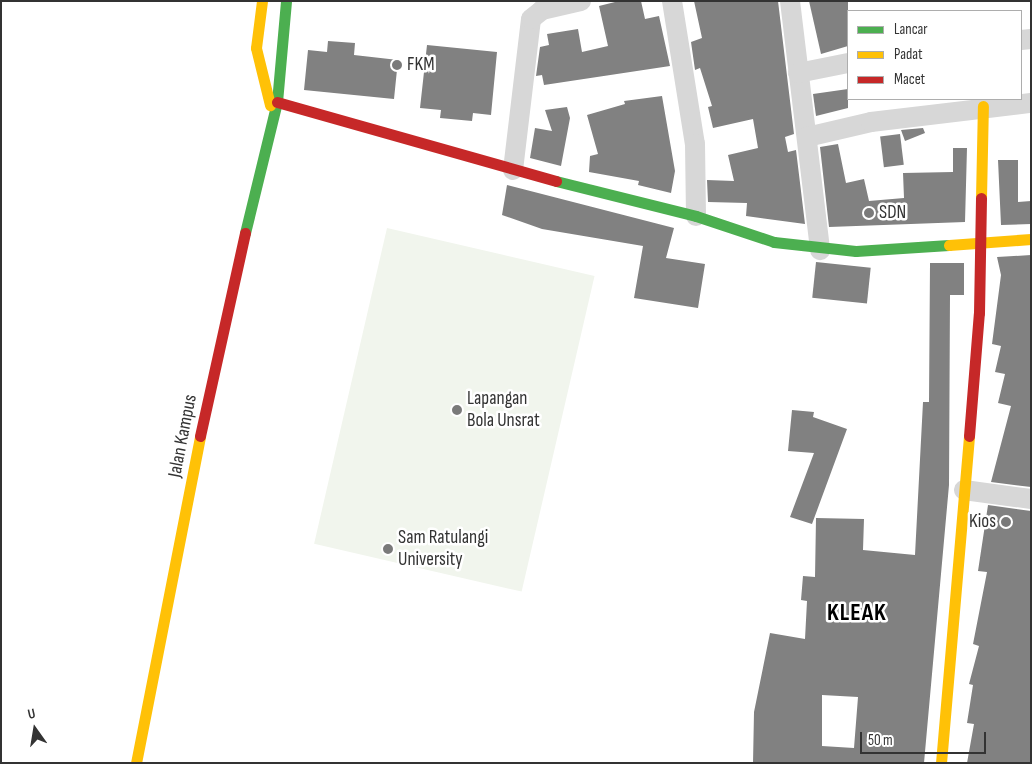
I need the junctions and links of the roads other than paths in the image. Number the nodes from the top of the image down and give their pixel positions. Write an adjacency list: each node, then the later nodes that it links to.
1 (262, 1): 11 (street, Jalan Kampus)
2 (286, 1): 8 (street, Jalan Kampus)
3 (581, 1): 13 (street)
4 (672, 1): 14 (street)
5 (790, 1): 7 (street)
6 (847, 64): 7 (street)
7 (798, 73): 12 (street)
8 (277, 102): 11 (street, Jalan Kampus); 13 (street)
9 (1031, 103): 10 (street)
10 (983, 106): 12 (street); 16 (street)
11 (274, 119): 20 (street, Jalan Kampus)
12 (807, 138): 17 (street)
13 (513, 170): 14 (street)
14 (696, 216): 17 (street)
15 (1031, 239): 16 (street)
16 (982, 243): 17 (street); 18 (street)
17 (820, 250)
18 (964, 490): 19 (street); 21 (street)
19 (1031, 499)
20 (136, 763)
21 (941, 763)

